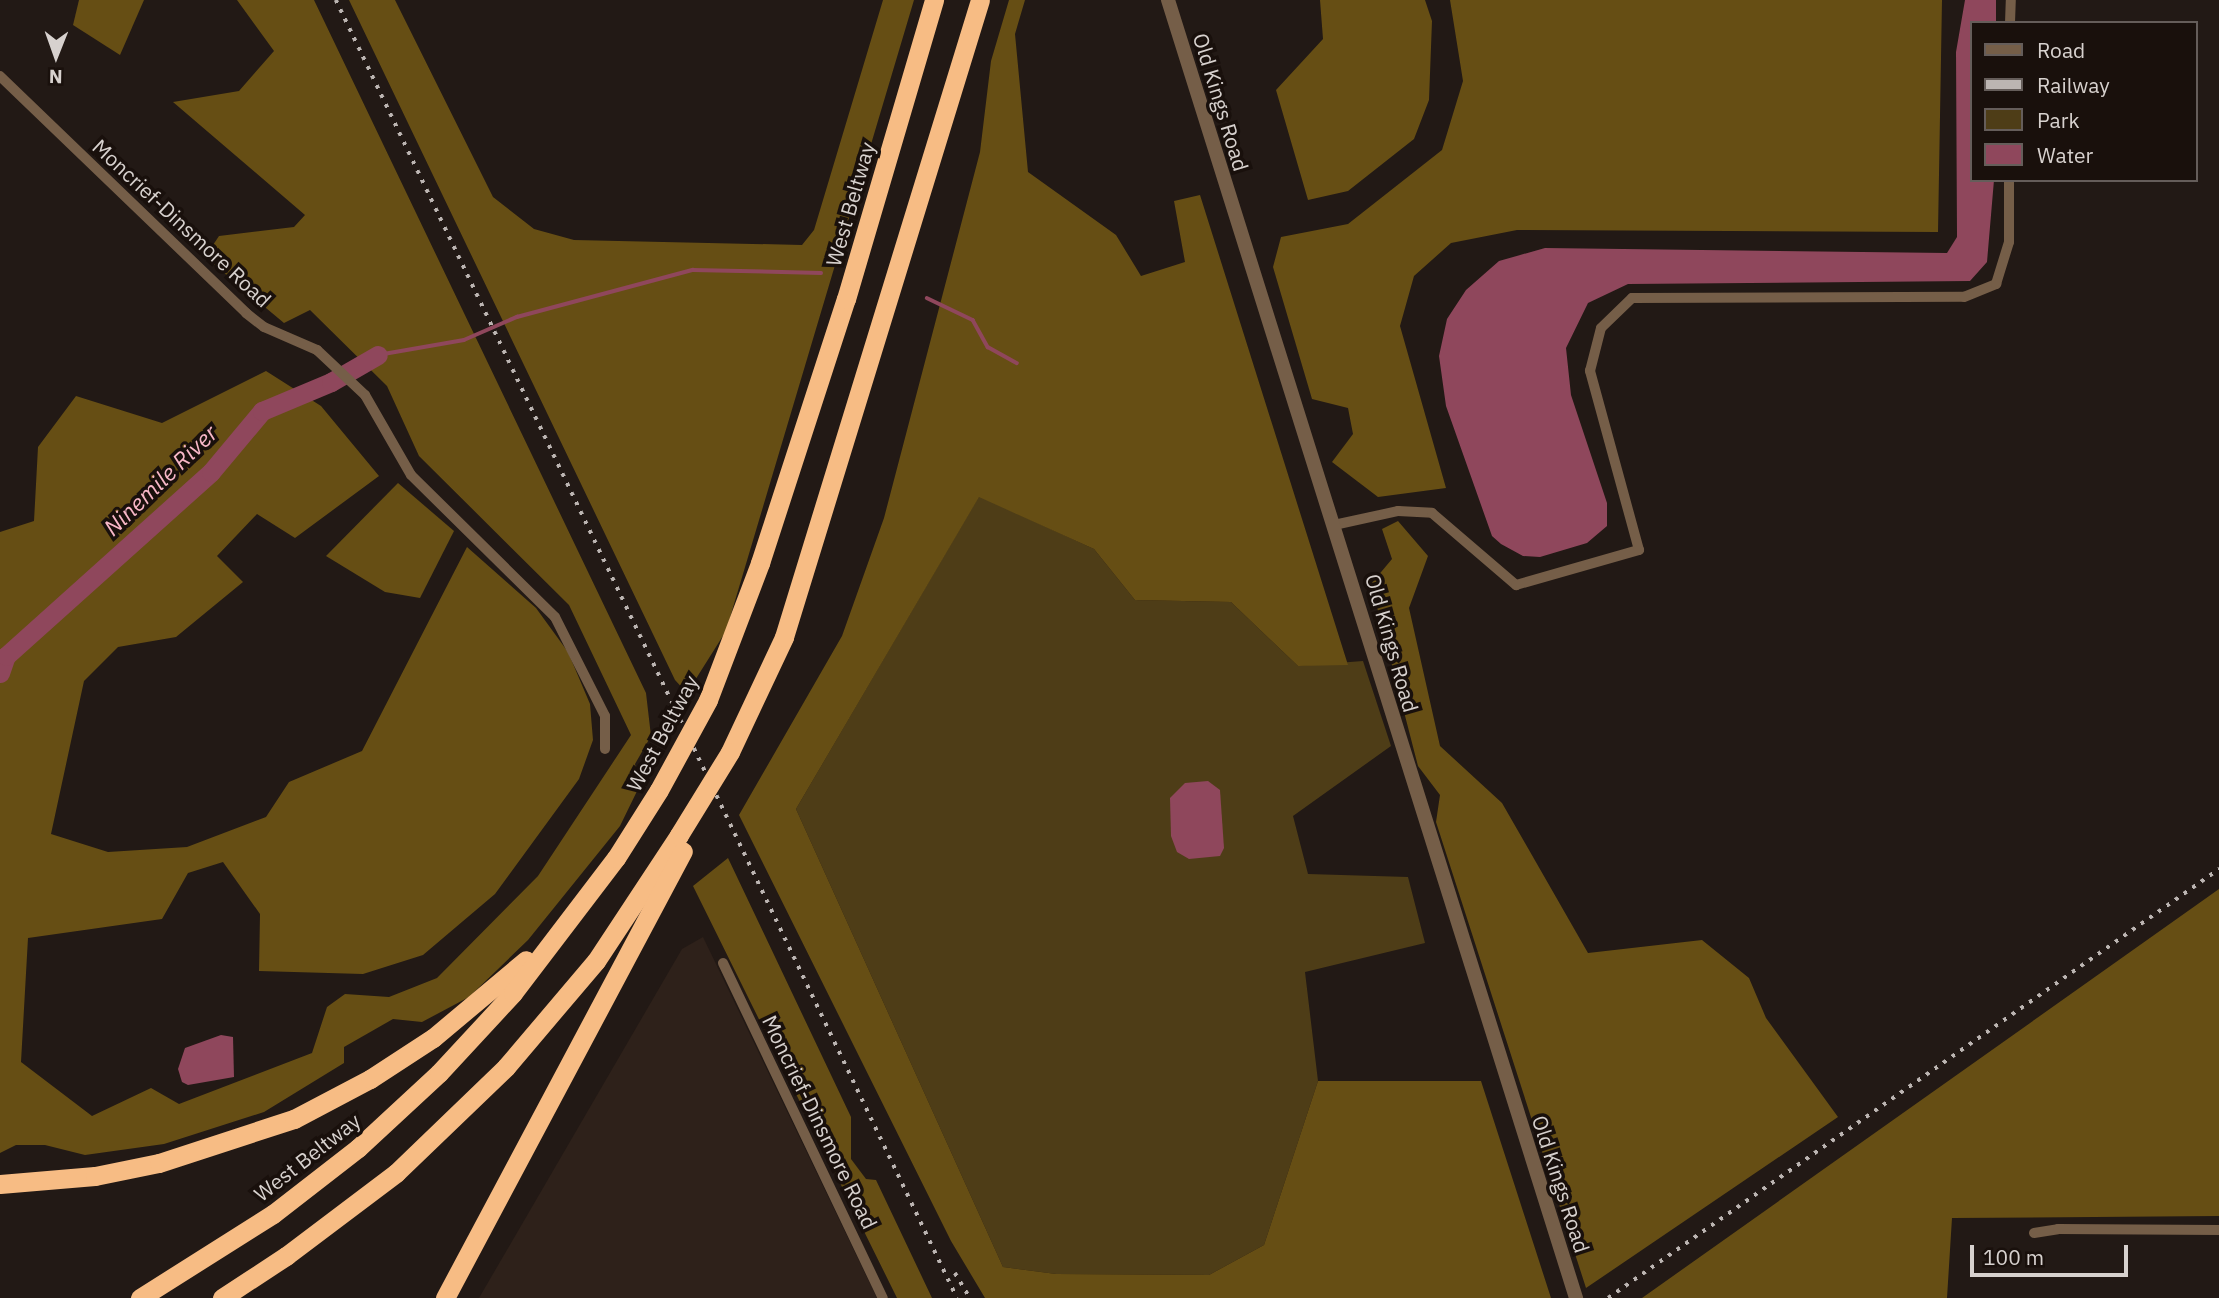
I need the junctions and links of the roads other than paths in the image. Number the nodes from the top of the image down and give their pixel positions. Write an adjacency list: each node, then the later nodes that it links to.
1 (934, 0): 11 (highway, West Beltway, bridge)
2 (979, 0): 10 (highway, bridge)
3 (1168, 0): 8 (street, Old Kings Road)
4 (2011, 0): 5 (street)
5 (2010, 21)
6 (0, 76): 9 (street, Moncrief-Dinsmore Road)
7 (2009, 182): 8 (street)
8 (1334, 525): 20 (street, Old Kings Road)
9 (605, 749)
10 (682, 841): 17 (highway); 18 (highway)
11 (566, 924): 13 (highway); 16 (highway, West Beltway)
12 (723, 963): 19 (street, Moncrief-Dinsmore Road)
13 (0, 1184)
14 (2219, 1230): 15 (street)
15 (2034, 1233)
16 (140, 1298)
17 (222, 1298)
18 (445, 1298)
19 (883, 1298)
20 (1576, 1298)

